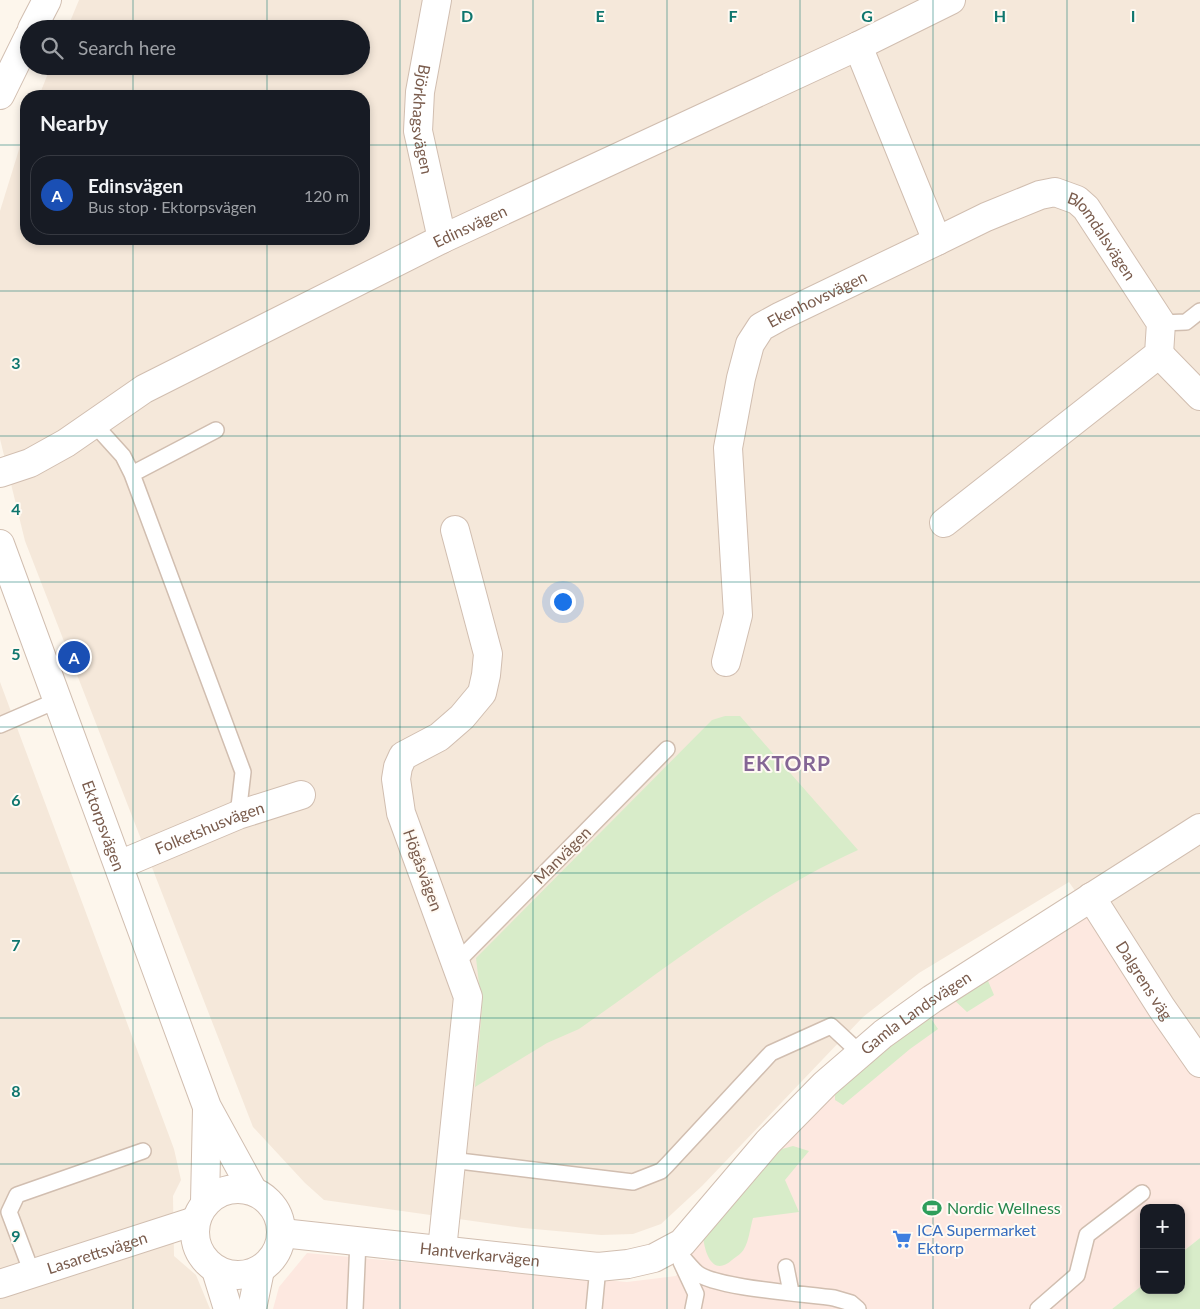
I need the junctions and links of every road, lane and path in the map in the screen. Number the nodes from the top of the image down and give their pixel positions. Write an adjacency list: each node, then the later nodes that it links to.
1 (47, 0): 4 (street)
2 (437, 0): 8 (street, Björkhagsvägen)
3 (951, 0): 5 (street, Edinsvägen)
4 (37, 20)
5 (858, 46): 8 (street, Edinsvägen); 9 (street)
6 (20, 54): 7 (street)
7 (0, 95)
8 (442, 239): 14 (street, Edinsvägen)
9 (937, 241): 11 (street, Blomdalsvägen); 21 (street, Ekenhovsvägen)
10 (1200, 311): 11 (lane)
11 (1160, 323): 12 (street)
12 (1159, 354): 13 (street); 18 (street)
13 (1200, 396)
14 (94, 424): 16 (street, Edinsvägen); 17 (lane)
15 (216, 430): 17 (lane)
16 (0, 473)
17 (132, 474): 26 (lane)
18 (944, 523)
19 (455, 530): 30 (street, Högåsvägen)
20 (0, 544): 22 (street, Ektorpsvägen)
21 (726, 662)
22 (58, 700): 23 (lane); 28 (street, Ektorpsvägen)
23 (0, 725)
24 (667, 749): 30 (lane, Manvägen)
25 (301, 795): 26 (street, Folketshusvägen)
26 (238, 815): 28 (street, Folketshusvägen)
27 (1200, 828): 29 (street, Gamla Landsvägen)
28 (119, 865): 33 (street, Ektorpsvägen)
29 (1091, 897): 31 (street, Gamla Landsvägen); 32 (street, Dalgrens väg)
30 (457, 962): 35 (street, Högåsvägen)
31 (860, 1053): 35 (lane); 41 (street, Gamla Landsvägen)
32 (1200, 1063)
33 (207, 1106): 36 (street, Ektorpsvägen); 38 (street, Ektorpsvägen)
34 (143, 1151): 47 (lane)
35 (451, 1160): 42 (street, Högåsvägen)
36 (253, 1191): 38 (street); 39 (street)
37 (1142, 1193): 56 (lane)
38 (200, 1212): 45 (street); 47 (street, Lasarettsvägen)
39 (282, 1233): 40 (street, Hantverkarvägen); 46 (street)
40 (358, 1241): 42 (street, Hantverkarvägen); 52 (lane)
41 (674, 1247): 43 (street, Hantverkarvägen); 49 (lane); 54 (lane)
42 (442, 1250): 43 (street, Hantverkarvägen)
43 (598, 1267): 53 (lane)
44 (786, 1267): 49 (lane)
45 (216, 1270): 46 (street); 50 (street)
46 (260, 1270): 51 (street)
47 (32, 1272): 48 (street, Lasarettsvägen)
48 (0, 1284)
49 (791, 1292): 55 (lane)
50 (228, 1309)
51 (252, 1309)
52 (355, 1309)
53 (594, 1309)
54 (693, 1309)
55 (858, 1309)
56 (1038, 1309)

